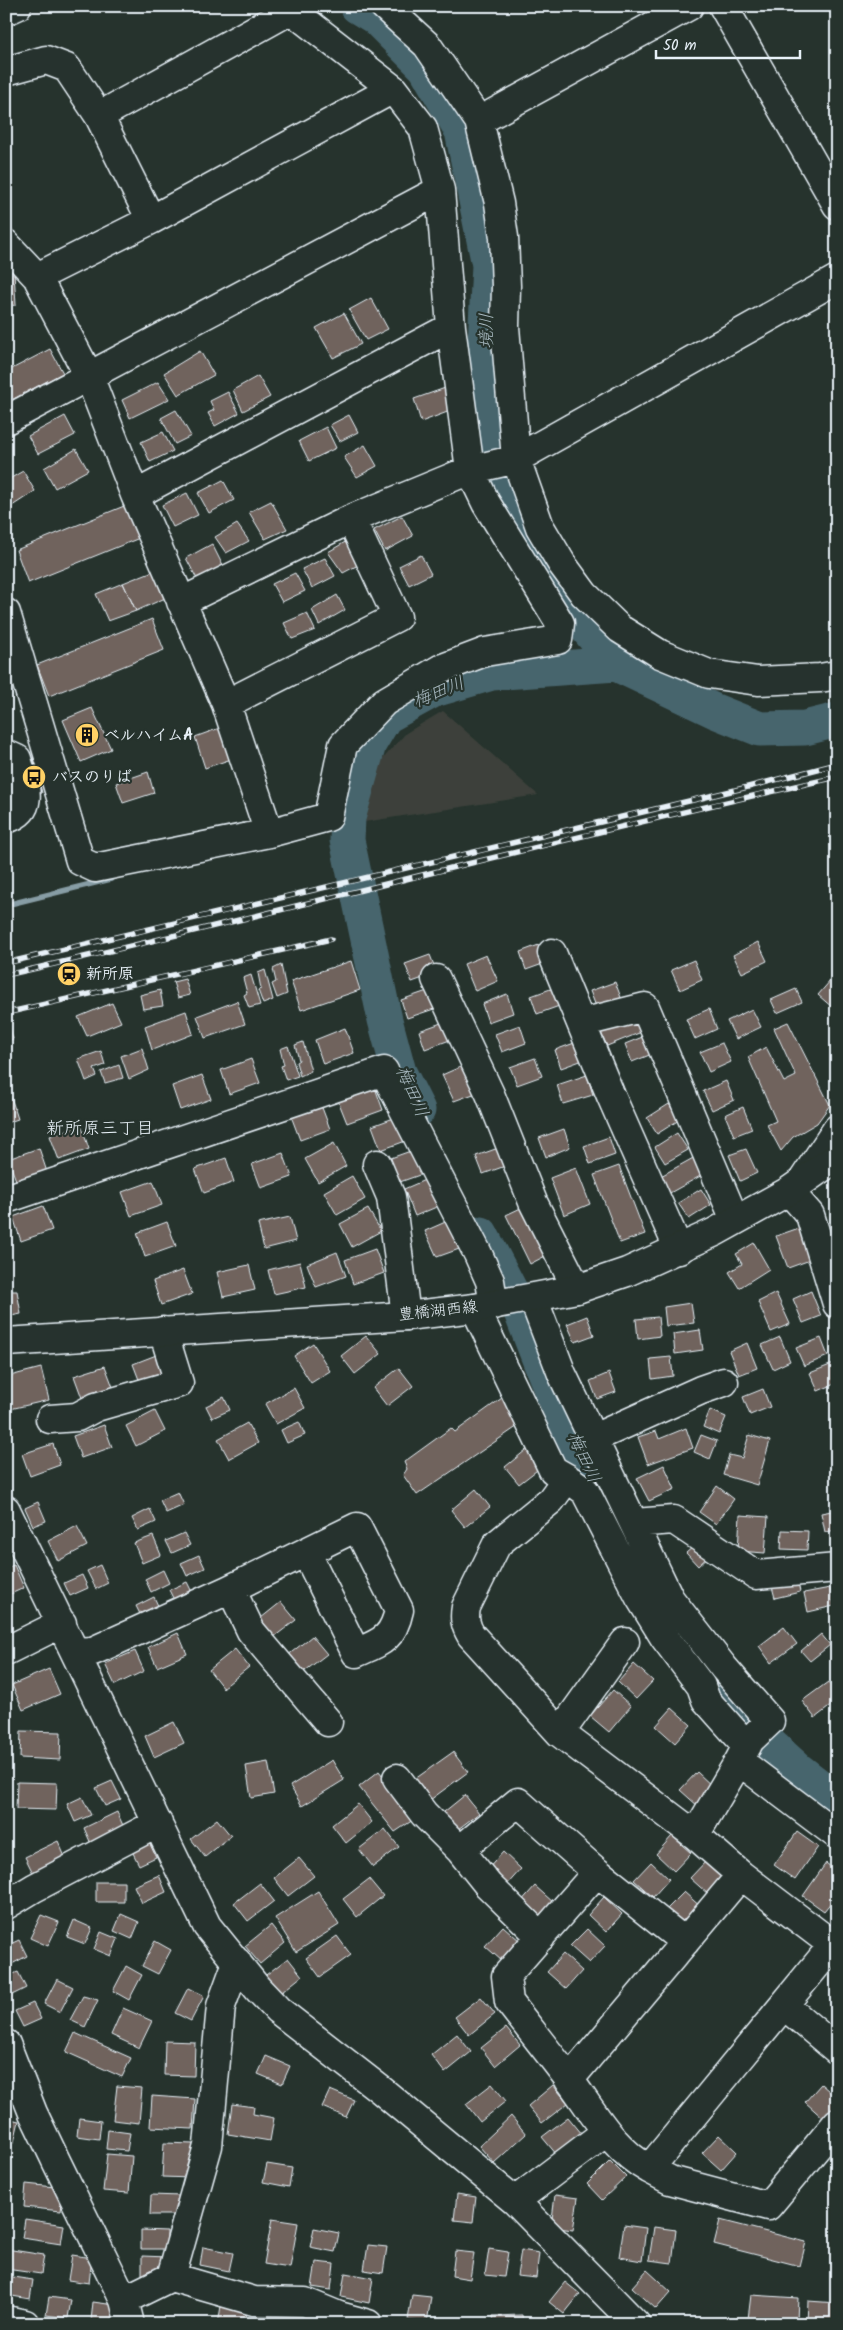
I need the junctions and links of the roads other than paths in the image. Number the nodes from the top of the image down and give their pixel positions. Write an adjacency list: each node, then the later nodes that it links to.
1 (17, 6): 6 (street)
2 (384, 6): 10 (street)
3 (689, 6): 10 (street)
4 (723, 6): 12 (street)
5 (289, 8): 8 (street); 9 (street)
6 (6, 11)
7 (6, 71): 9 (street)
8 (393, 89): 11 (street); 13 (street)
9 (98, 116): 13 (street)
10 (479, 121): 20 (street)
11 (440, 190): 17 (street); 18 (street)
12 (837, 205)
13 (152, 220): 15 (street)
14 (6, 244): 15 (street)
15 (37, 277): 18 (street)
16 (837, 279): 20 (street)
17 (452, 327): 21 (street); 22 (street)
18 (89, 376): 19 (street); 22 (street)
19 (6, 420)
20 (516, 459): 21 (street); 26 (street)
21 (470, 470): 23 (street); 30 (street)
22 (135, 495): 24 (street)
23 (351, 519): 24 (street); 27 (street)
24 (181, 602): 27 (street)
25 (6, 613): 30 (street)
26 (837, 675)
27 (226, 704): 30 (street)
28 (6, 754): 29 (street)
29 (6, 819)
30 (269, 833)
31 (552, 953): 33 (street)
32 (436, 979): 41 (street)
33 (582, 1023): 39 (street); 40 (street)
34 (837, 1129): 37 (street)
35 (837, 1157): 37 (street, 豊橋湖西線)
36 (377, 1164): 45 (street)
37 (795, 1187): 39 (street, 豊橋湖西線); 43 (street)
38 (6, 1199): 44 (street)
39 (735, 1220): 40 (street, 豊橋湖西線)
40 (679, 1250): 41 (street, 豊橋湖西線)
41 (578, 1289): 42 (street, 豊橋湖西線)
42 (530, 1298): 44 (street, 豊橋湖西線); 50 (street)
43 (837, 1304)
44 (490, 1305): 45 (street, 豊橋湖西線); 51 (street)
45 (406, 1316): 46 (street, 豊橋湖西線)
46 (163, 1331): 47 (street, 豊橋湖西線); 49 (street)
47 (6, 1342)
48 (724, 1382): 50 (street)
49 (50, 1419)
50 (594, 1438): 53 (street)
51 (567, 1478): 62 (street); 63 (street)
52 (6, 1510): 57 (street)
53 (634, 1523): 55 (street); 63 (street)
54 (306, 1552): 56 (street)
55 (837, 1568)
56 (231, 1588): 60 (street); 61 (street)
57 (62, 1623): 59 (street); 60 (street)
58 (625, 1642): 62 (street)
59 (6, 1651)
60 (76, 1652): 65 (street)
61 (328, 1722)
62 (560, 1733): 66 (street)
63 (751, 1742): 66 (street); 67 (street)
64 (397, 1778): 68 (street)
65 (158, 1822): 71 (street); 75 (street)
66 (695, 1835): 70 (street)
67 (837, 1835)
68 (460, 1850): 69 (street); 72 (street)
69 (597, 1872): 72 (street); 73 (street)
70 (741, 1875): 73 (street); 74 (street)
71 (6, 1905)
72 (541, 1937): 80 (street)
73 (685, 1942): 80 (street)
74 (835, 1947): 76 (street)
75 (237, 1962): 84 (street); 85 (street)
76 (784, 2006): 78 (street); 83 (street)
77 (6, 2044): 79 (street)
78 (837, 2050)
79 (12, 2075): 86 (street)
80 (569, 2080): 82 (street)
81 (837, 2123): 83 (street)
82 (606, 2132): 83 (street); 84 (street)
83 (649, 2169)
84 (515, 2201): 90 (street)
85 (171, 2277): 86 (street); 89 (street)
86 (128, 2318)
87 (6, 2320): 88 (street)
88 (25, 2324)
89 (368, 2324)
90 (636, 2324)

